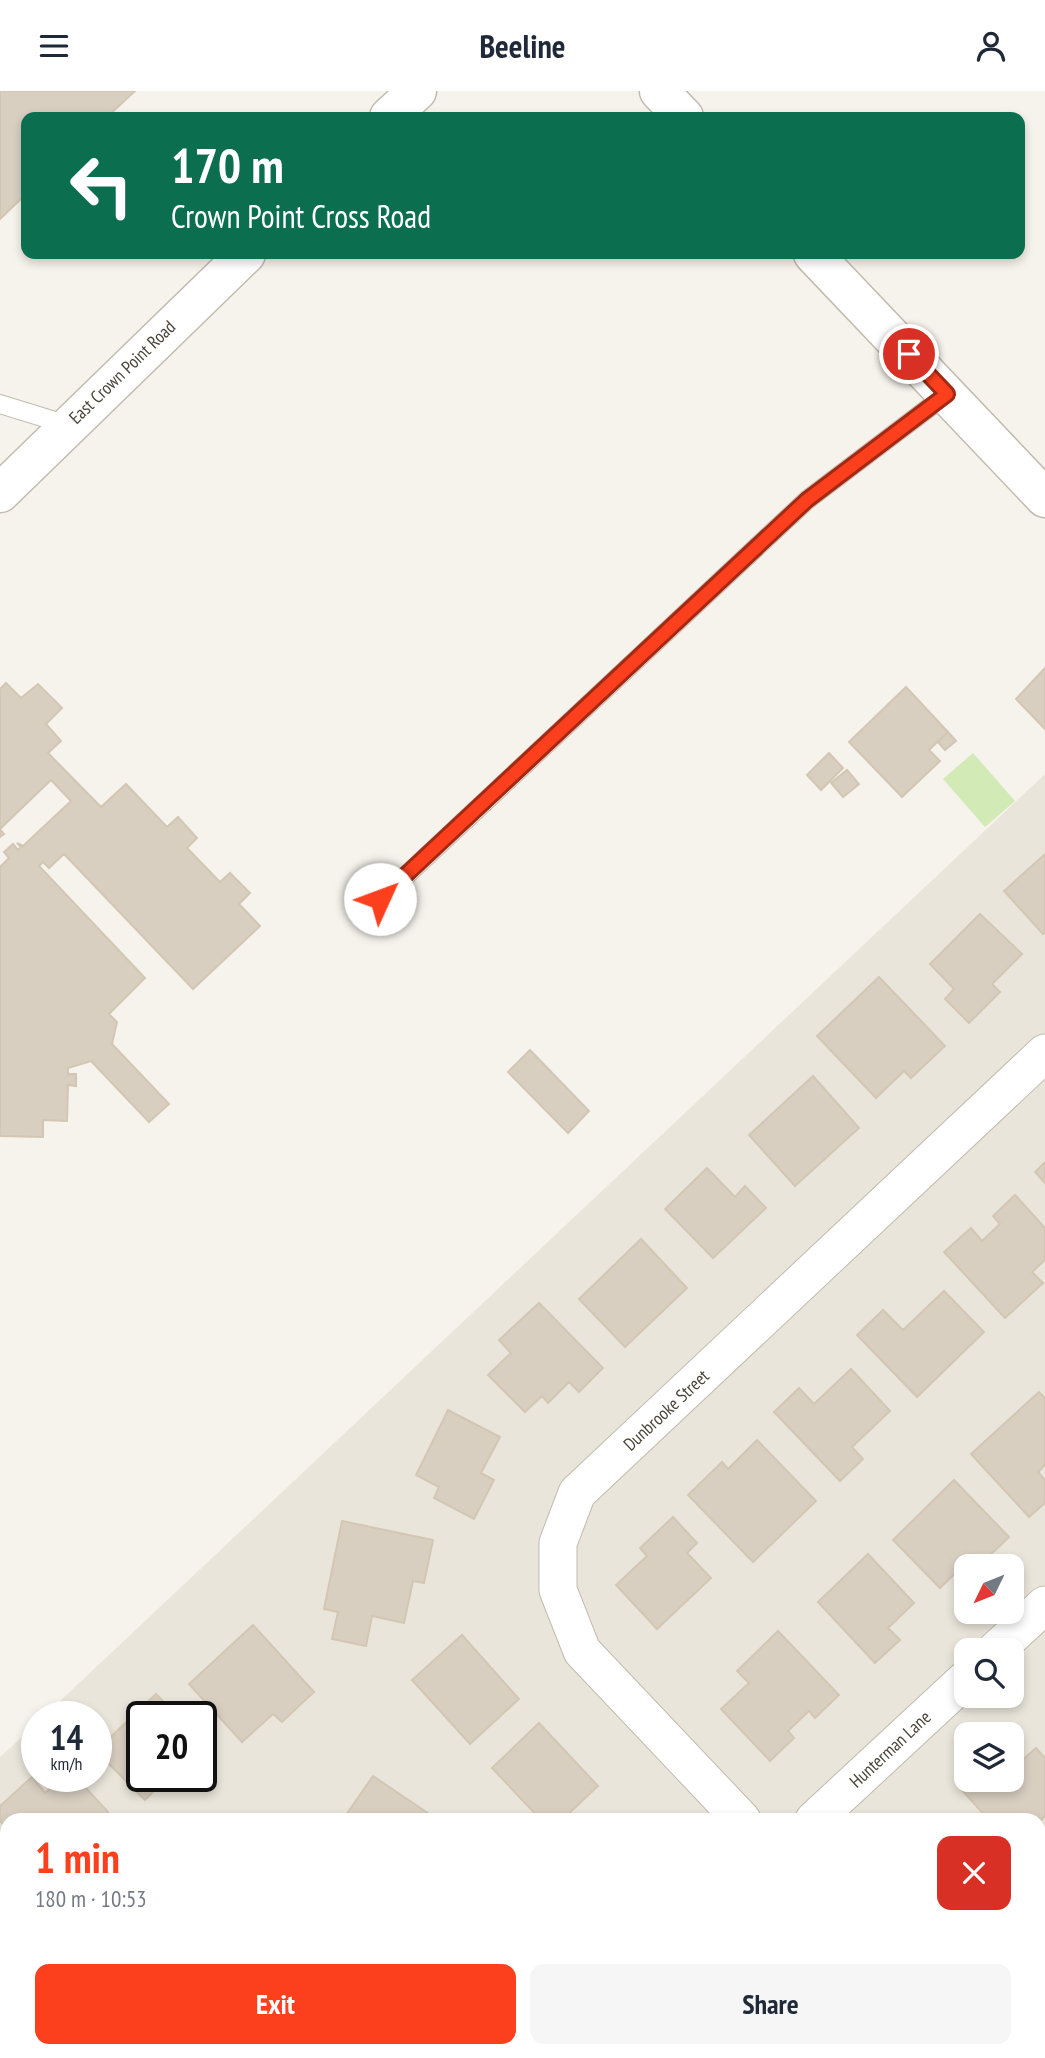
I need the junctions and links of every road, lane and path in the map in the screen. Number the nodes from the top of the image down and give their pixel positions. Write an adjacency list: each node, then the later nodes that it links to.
1 (417, 91): 3 (street)
2 (659, 91): 4 (street)
3 (394, 112)
4 (679, 112)
5 (241, 259): 9 (street, East Crown Point Road)
6 (818, 259): 7 (street)
7 (947, 394): 11 (street); 12 (lane)
8 (0, 404): 9 (lane)
9 (68, 425): 10 (street, East Crown Point Road)
10 (0, 492)
11 (1045, 498)
12 (380, 899)
13 (1045, 1053): 17 (street, Dunbrooke Street)
14 (1045, 1605): 15 (street)
15 (1009, 1638)
16 (954, 1690): 18 (street, Hunterman Lane)
17 (734, 1813)
18 (822, 1813)

